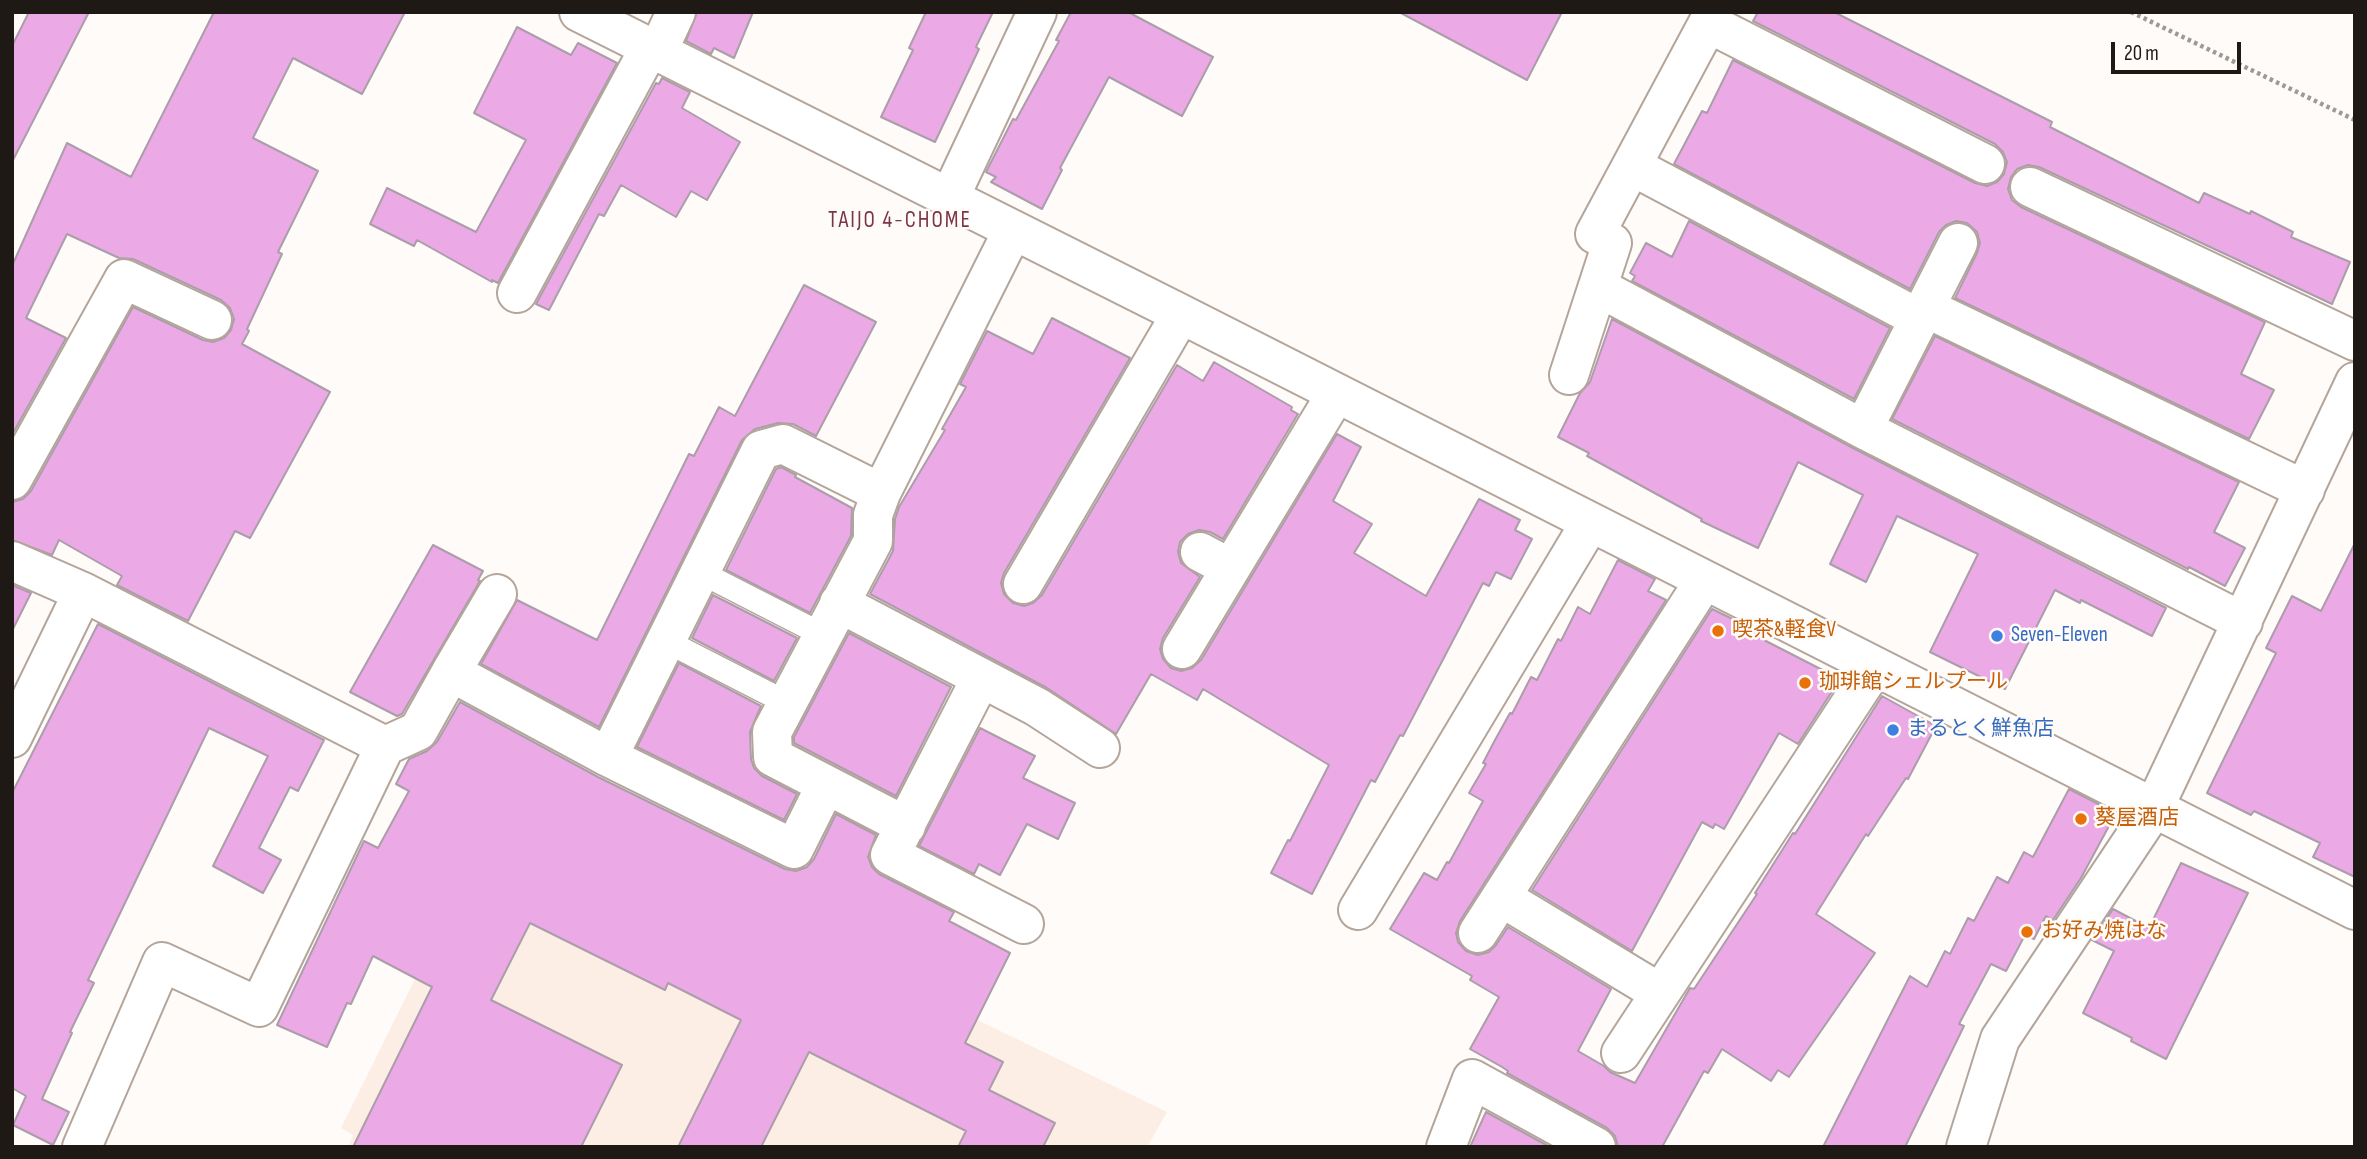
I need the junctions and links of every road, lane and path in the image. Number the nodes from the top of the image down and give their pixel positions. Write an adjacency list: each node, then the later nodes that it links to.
1 (579, 12): 6 (street)
2 (676, 12): 6 (street)
3 (1037, 12): 11 (street)
4 (2131, 12): 7 (path)
5 (1711, 17): 8 (street); 9 (street)
6 (653, 50): 11 (street); 15 (street)
7 (2355, 120)
8 (1985, 164)
9 (1632, 166): 14 (street); 16 (street)
10 (2030, 187): 19 (street)
11 (949, 199): 12 (street)
12 (1013, 230): 17 (street); 26 (street)
13 (1958, 243): 16 (street)
14 (1598, 287): 20 (street); 23 (street)
15 (517, 293)
16 (1921, 312): 23 (street); 25 (street)
17 (1181, 314): 22 (street); 31 (street)
18 (212, 320): 24 (street)
19 (2355, 341)
20 (1569, 376)
21 (2355, 382): 25 (street)
22 (1336, 394): 27 (street); 37 (street)
23 (1863, 429): 35 (street)
24 (12, 480)
25 (2305, 489): 35 (street)
26 (881, 493): 29 (street); 34 (street)
27 (1590, 523): 30 (street); 50 (street)
28 (12, 561): 32 (street)
29 (700, 572): 34 (lane); 36 (street)
30 (1704, 581): 38 (street); 49 (street)
31 (1023, 584)
32 (83, 592): 42 (street); 43 (street)
33 (497, 594): 39 (street)
34 (831, 619): 40 (street); 41 (street)
35 (2243, 622): 47 (street)
36 (666, 640): 41 (lane); 45 (street)
37 (1182, 649)
38 (1874, 668): 47 (street); 54 (street)
39 (451, 672): 43 (street); 45 (street)
40 (981, 678): 44 (street); 48 (street)
41 (787, 703): 46 (street)
42 (12, 738)
43 (385, 746): 56 (street)
44 (1100, 748)
45 (608, 757): 46 (street)
46 (826, 785): 48 (street)
47 (2153, 810): 51 (street); 59 (street)
48 (906, 825): 52 (street)
49 (1501, 897): 53 (street); 54 (street)
50 (1358, 910)
51 (2355, 910)
52 (1024, 924)
53 (1478, 933)
54 (1660, 993): 55 (street)
55 (1621, 1053)
56 (82, 1147)
57 (1446, 1147): 58 (street)
58 (1596, 1147)
59 (1966, 1147)

